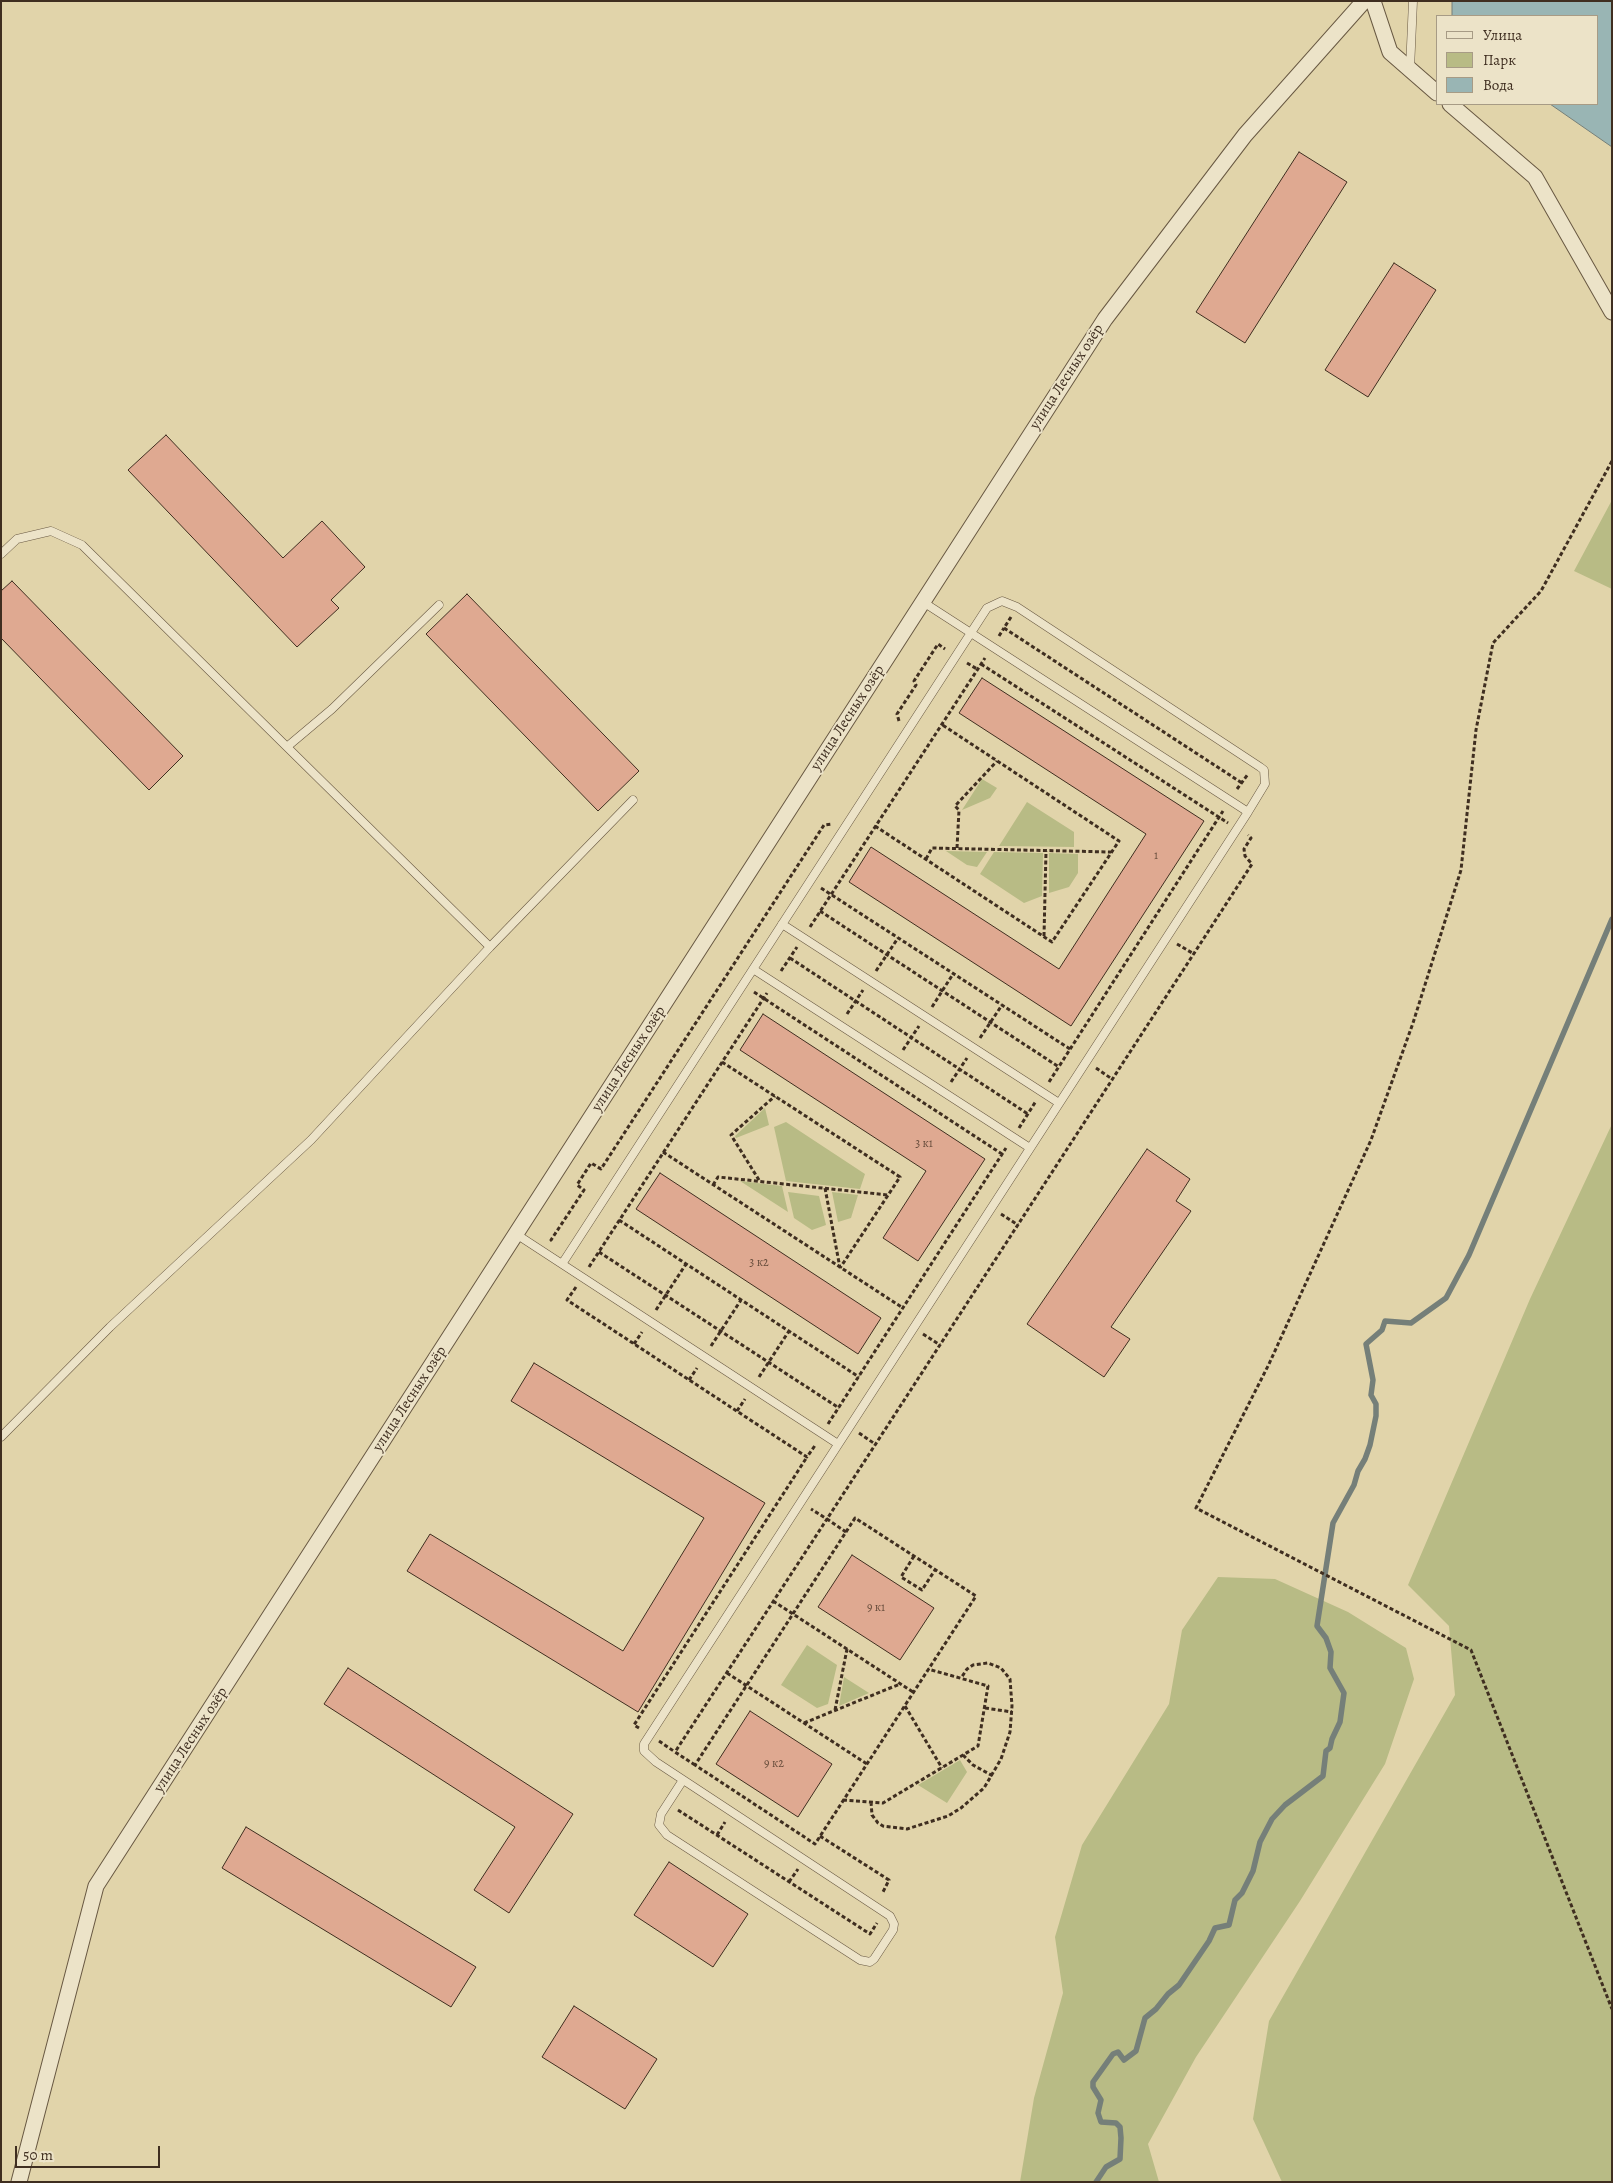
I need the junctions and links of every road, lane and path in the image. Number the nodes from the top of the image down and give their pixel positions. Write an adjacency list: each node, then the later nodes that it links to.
1 (1364, 1): 10 (street, улица Лесных озёр)
2 (1373, 1): 4 (street)
3 (1413, 1): 4 (lane)
4 (1410, 70): 5 (street)
5 (1436, 91)
6 (1451, 105): 7 (street)
7 (1612, 312)
8 (1612, 460): 116 (path)
9 (1, 554): 21 (lane)
10 (923, 602): 14 (lane); 61 (street, улица Лесных озёр)
11 (439, 605): 21 (lane)
12 (1017, 607): 13 (path); 14 (lane); 25 (lane)
13 (1004, 628): 15 (path); 23 (path)
14 (971, 633): 15 (lane); 16 (lane)
15 (992, 646): 17 (path); 25 (lane)
16 (956, 656): 18 (path); 19 (path); 34 (lane)
17 (981, 664): 18 (path); 28 (path)
18 (977, 669): 20 (path)
19 (900, 724)
20 (941, 724): 22 (path); 27 (path)
21 (288, 746): 40 (lane)
22 (997, 761): 29 (path); 31 (path)
23 (1242, 783)
24 (633, 800): 40 (lane)
25 (1248, 812): 28 (lane)
26 (835, 823): 33 (path)
27 (875, 826): 32 (path); 35 (path)
28 (1237, 828): 51 (lane); 88 (path)
29 (957, 848): 30 (path); 32 (path)
30 (1046, 851): 31 (path); 38 (path)
31 (1111, 852): 38 (path)
32 (926, 859): 38 (path)
33 (795, 871): 34 (path); 43 (path)
34 (810, 881): 35 (path); 37 (lane)
35 (831, 894): 36 (path); 47 (path)
36 (820, 911): 39 (path); 49 (path)
37 (782, 924): 39 (lane); 42 (lane)
38 (1044, 936)
39 (803, 937): 41 (path); 51 (lane)
40 (490, 947): 84 (lane)
41 (790, 958): 44 (path); 52 (path)
42 (753, 969): 44 (lane); 45 (lane)
43 (727, 974): 45 (path); 62 (path)
44 (774, 982): 46 (path); 53 (lane)
45 (743, 985): 46 (path); 62 (lane)
46 (763, 998): 48 (path); 55 (path)
47 (1070, 1049)
48 (722, 1062): 50 (path); 54 (path)
49 (1059, 1067)
50 (775, 1096): 56 (path); 59 (path)
51 (1059, 1103): 53 (lane)
52 (1028, 1114)
53 (1030, 1148): 85 (lane)
54 (663, 1152): 57 (path); 60 (path)
55 (1002, 1154)
56 (759, 1180): 57 (path); 58 (path)
57 (713, 1185): 67 (path)
58 (825, 1188): 59 (path); 67 (path)
59 (888, 1195): 67 (path)
60 (619, 1220): 63 (path); 65 (path)
61 (516, 1234): 64 (lane); 117 (street, улица Лесных озёр)
62 (569, 1252): 64 (lane); 66 (path)
63 (599, 1252): 66 (path); 69 (path)
64 (562, 1264): 68 (lane)
65 (686, 1264): 69 (path); 70 (path)
66 (590, 1266): 68 (path)
67 (840, 1268): 71 (path)
68 (582, 1278): 72 (lane); 75 (path)
69 (666, 1296): 72 (path); 73 (path)
70 (740, 1300): 73 (path); 74 (path)
71 (903, 1308)
72 (649, 1321): 75 (path); 76 (lane)
73 (720, 1331): 76 (path); 77 (path)
74 (789, 1332): 77 (path); 78 (path)
75 (634, 1344): 79 (path)
76 (704, 1356): 79 (path); 80 (lane)
77 (768, 1362): 80 (path); 81 (path)
78 (858, 1377)
79 (689, 1380): 82 (path)
80 (752, 1388): 82 (path); 83 (lane)
81 (838, 1408)
82 (737, 1411): 86 (path)
83 (822, 1433): 85 (lane); 86 (path)
84 (1, 1437)
85 (838, 1444): 87 (lane)
86 (807, 1457): 106 (path)
87 (800, 1502): 88 (path); 106 (lane)
88 (827, 1519): 89 (path); 92 (path)
89 (846, 1532): 90 (path); 93 (path)
90 (914, 1556): 91 (path); 91 (path)
91 (935, 1570): 95 (path)
92 (773, 1601): 93 (path); 96 (path)
93 (793, 1614): 94 (path); 99 (path)
94 (847, 1649): 98 (path); 103 (path)
95 (928, 1669): 97 (path); 100 (path)
96 (726, 1673): 99 (path); 107 (path)
97 (961, 1678): 102 (path); 104 (path)
98 (900, 1684): 100 (path); 103 (path)
99 (747, 1686): 105 (path); 110 (path)
100 (913, 1692): 101 (path)
101 (904, 1706): 109 (path); 111 (path)
102 (985, 1708): 104 (path); 108 (path)
103 (834, 1710): 105 (path)
104 (1012, 1712): 112 (path)
105 (804, 1723): 109 (path)
106 (649, 1734): 107 (path); 113 (lane)
107 (675, 1752): 110 (path)
108 (963, 1755): 111 (path); 112 (path)
109 (867, 1764): 114 (path)
110 (695, 1765): 114 (path)
111 (942, 1768): 115 (path)
112 (993, 1776): 115 (path)
113 (683, 1780): 113 (lane)
114 (843, 1800): 115 (path)
115 (871, 1802)
116 (1612, 2009)
117 (19, 2182)

